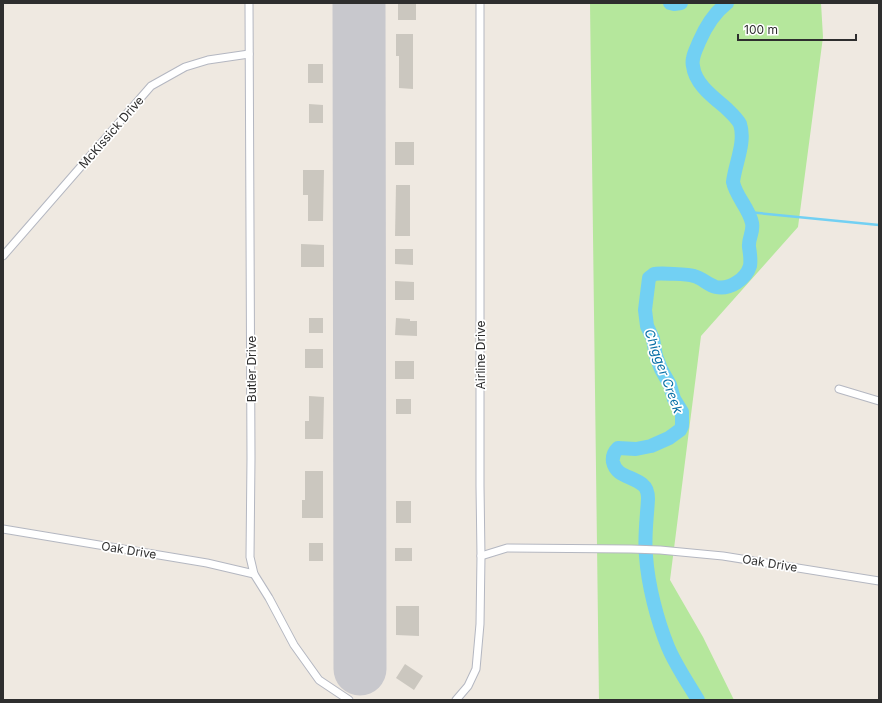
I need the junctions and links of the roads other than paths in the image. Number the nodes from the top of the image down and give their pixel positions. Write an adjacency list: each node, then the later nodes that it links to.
1 (249, 3): 3 (street, Butler Drive)
2 (480, 3): 8 (street, Airline Drive)
3 (249, 54): 4 (street, McKissick Drive); 9 (street, Butler Drive)
4 (3, 256)
5 (839, 389): 6 (street)
6 (879, 401)
7 (3, 529): 9 (street, Oak Drive)
8 (481, 556): 10 (street, Oak Drive); 12 (street, Airline Drive)
9 (254, 574): 11 (street, Butler Drive)
10 (879, 581)
11 (349, 700)
12 (456, 700)

